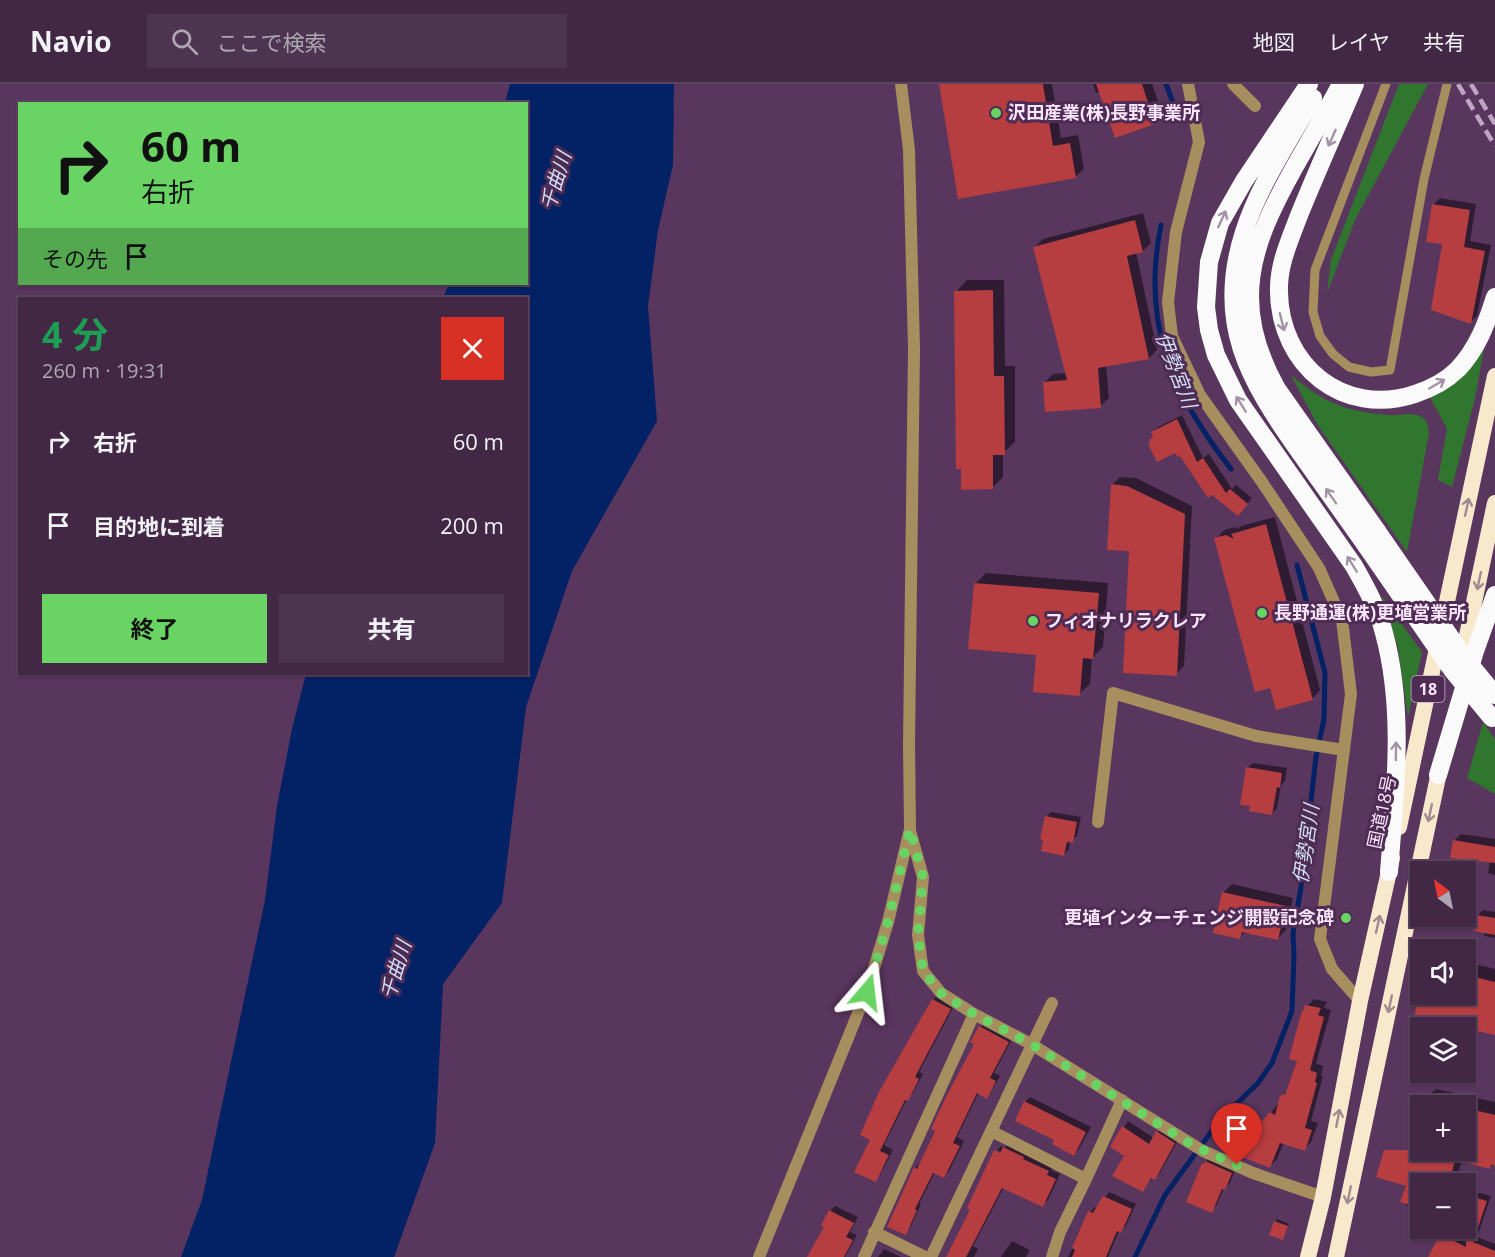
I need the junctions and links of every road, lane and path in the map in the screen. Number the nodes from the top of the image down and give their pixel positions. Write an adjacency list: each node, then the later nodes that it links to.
1 (902, 84): 21 (street)
2 (1188, 84): 18 (street)
3 (1233, 84): 10 (street)
4 (1309, 84): 22 (highway, one-way to 4)
5 (1320, 84): 14 (highway, one-way to 5)
6 (1341, 84): 14 (highway)
7 (1355, 84): 11 (highway, one-way to 11)
8 (1386, 84): 9 (lane)
9 (1447, 84)
10 (1255, 106)
11 (1495, 297)
12 (1495, 376): 22 (highway, 国道18号 / 18, one-way to 12)
13 (1495, 503): 19 (highway, 18, one-way to 19)
14 (1371, 538): 16 (highway, bridge); 17 (highway, bridge)
15 (1495, 595): 19 (highway)
16 (1495, 695)
17 (1493, 719)
18 (1344, 750): 20 (street); 23 (street)
19 (1438, 775): 38 (highway, 18, one-way to 38)
20 (1098, 822)
21 (910, 829): 25 (street); 32 (street)
22 (1389, 872): 23 (highway, 国道18号 / 18, one-way to 22)
23 (1360, 1001): 30 (highway, 国道18号 / 18, one-way to 23)
24 (1052, 1003): 26 (street)
25 (974, 1014): 26 (street); 31 (street)
26 (1031, 1044): 27 (street); 28 (street)
27 (1122, 1100): 29 (street); 30 (street)
28 (991, 1131): 29 (street); 35 (street)
29 (1086, 1179): 36 (street)
30 (1323, 1197): 37 (highway, 国道18号 / 18)
31 (874, 1232): 33 (street); 34 (street)
32 (759, 1257)
33 (864, 1257)
34 (925, 1257)
35 (931, 1257)
36 (1052, 1257)
37 (1308, 1257)
38 (1336, 1257)

